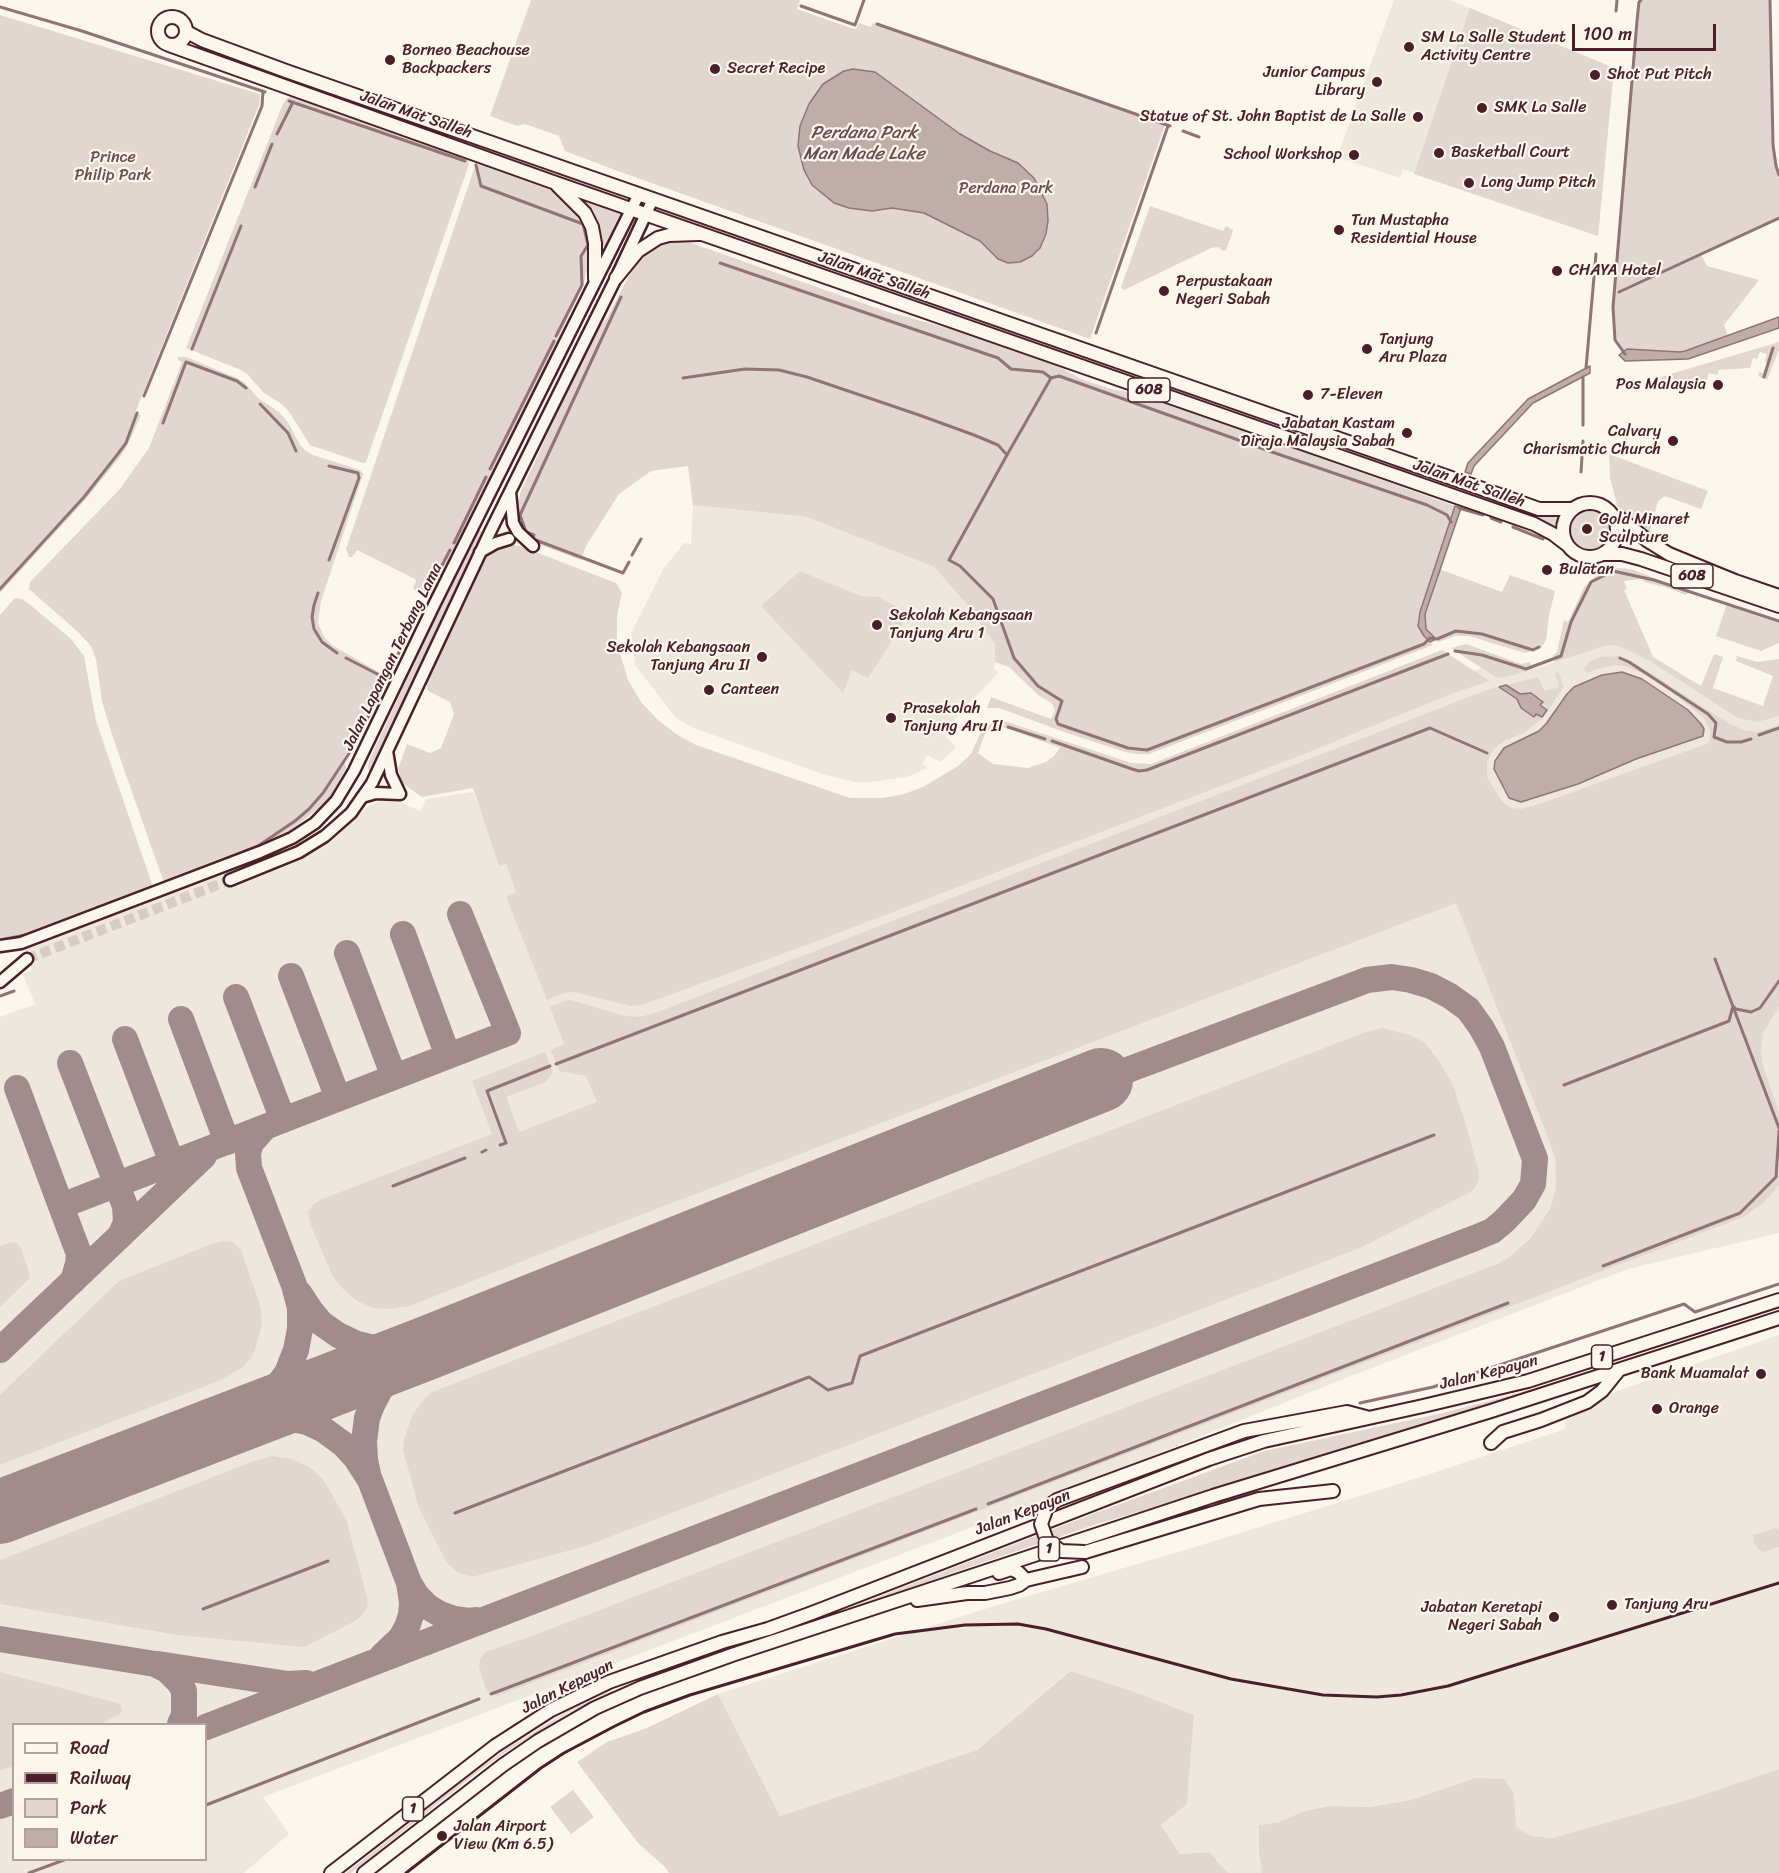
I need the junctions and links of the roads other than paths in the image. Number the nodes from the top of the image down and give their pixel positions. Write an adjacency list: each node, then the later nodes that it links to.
1 (187, 32): 2 (main road); 2 (main road); 4 (main road, Jalan Mat Salleh)
2 (169, 45): 3 (main road, Jalan Mat Salleh)
3 (553, 182): 6 (main road, Jalan Mat Salleh); 10 (main road)
4 (639, 194): 5 (main road, Jalan Mat Salleh / 608); 6 (main road, Jalan Lapangan Terbang Lama)
5 (652, 199): 7 (main road, Jalan Lapangan Terbang Lama); 12 (main road, Jalan Mat Salleh / 608)
6 (632, 208): 7 (main road, Jalan Mat Salleh / 608); 10 (main road, Jalan Lapangan Terbang Lama)
7 (647, 214): 8 (main road, Jalan Mat Salleh / 608); 9 (main road, Jalan Lapangan Terbang Lama)
8 (704, 234): 9 (main road); 15 (main road, Jalan Mat Salleh / 608)
9 (616, 278): 11 (main road, Jalan Lapangan Terbang Lama)
10 (595, 279): 24 (main road, Jalan Lapangan Terbang Lama)
11 (510, 492): 16 (main road); 17 (main road, Jalan Lapangan Terbang Lama)
12 (1572, 509): 13 (main road, 608); 15 (main road)
13 (1614, 518): 18 (main road); 19 (main road, 608)
14 (509, 539): 17 (main road)
15 (1566, 544): 18 (main road, 608)
16 (533, 546)
17 (480, 552): 21 (main road, Jalan Lapangan Terbang Lama)
18 (1604, 554): 20 (main road, 608)
19 (1779, 596)
20 (1779, 606)
21 (387, 751): 22 (main road, Jalan Lapangan Terbang Lama); 22 (main road)
22 (362, 797): 23 (main road, Jalan Lapangan Terbang Lama)
23 (230, 880)
24 (0, 946)
25 (27, 958): 26 (main road)
26 (0, 982)
27 (1779, 1300): 30 (main road, Jalan Kepayan / 1)
28 (1779, 1318): 29 (main road, Jalan Kepayan / 1)
29 (1620, 1369): 31 (main road); 35 (main road, Jalan Kepayan / 1)
30 (1368, 1418): 32 (main road, bridge); 37 (main road, Jalan Kepayan / 1)
31 (1491, 1443)
32 (1332, 1491)
33 (1082, 1568): 34 (main road)
34 (1026, 1580): 35 (main road); 36 (main road)
35 (934, 1588): 36 (main road, Jalan Kepayan / 1)
36 (881, 1606): 38 (main road, Jalan Kepayan / 1)
37 (331, 1873)
38 (364, 1873)

